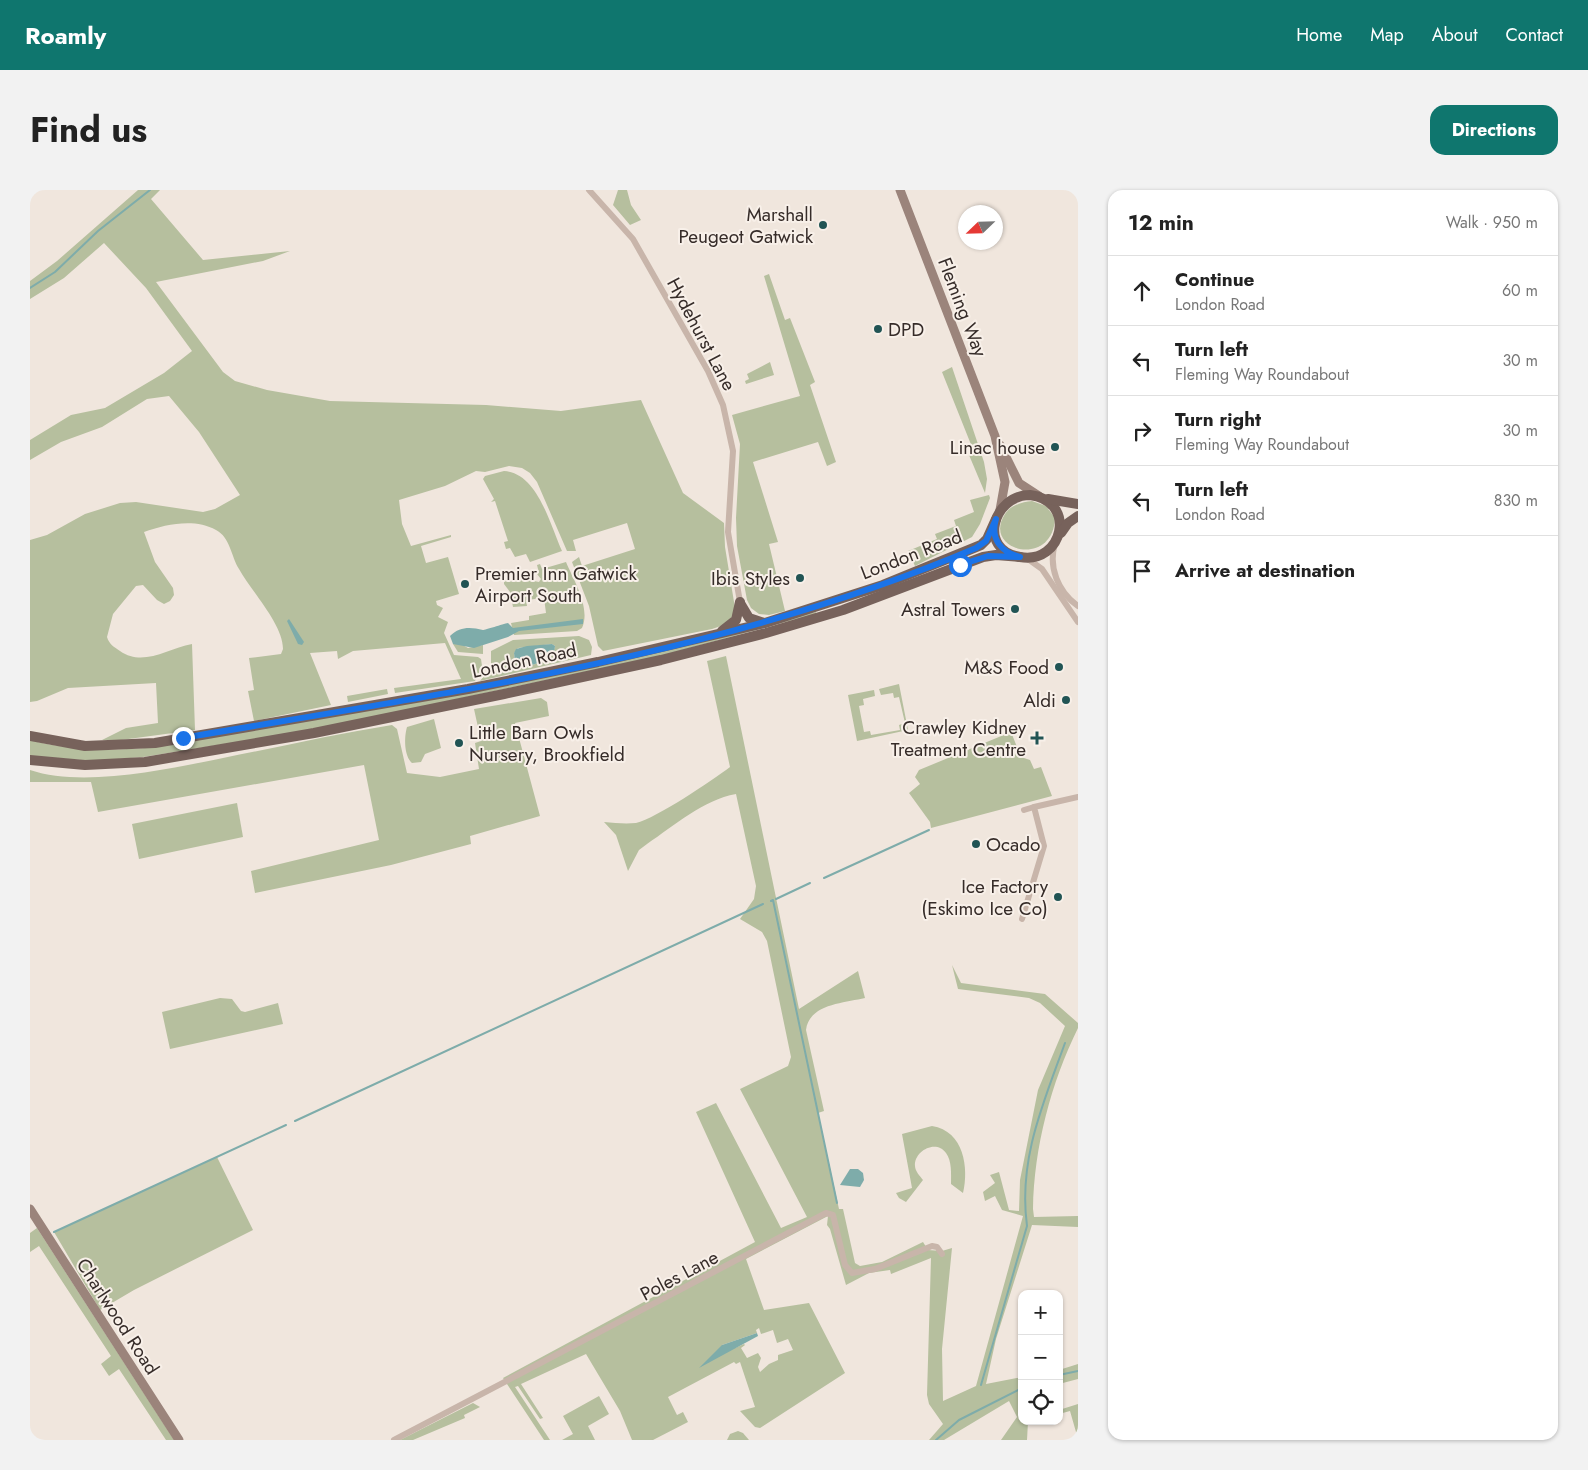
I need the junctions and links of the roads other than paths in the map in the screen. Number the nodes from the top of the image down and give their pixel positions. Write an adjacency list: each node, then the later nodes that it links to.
1 (590, 190): 10 (street, Hydehurst Lane)
2 (900, 190): 3 (street, Fleming Way)
3 (995, 436): 4 (street, Fleming Way); 7 (street, Fleming Way)
4 (1043, 498): 5 (main road); 7 (main road); 8 (main road)
5 (1078, 504)
6 (1078, 516): 8 (main road)
7 (998, 517): 9 (main road); 14 (main road, London Road)
8 (1057, 539): 9 (main road); 11 (street)
9 (1021, 557): 13 (street); 17 (main road, London Road)
10 (740, 602): 14 (main road); 15 (main road)
11 (1078, 606)
12 (1078, 617): 13 (street)
13 (1078, 622)
14 (765, 623): 15 (main road, London Road)
15 (700, 639): 16 (main road, London Road)
16 (30, 736)
17 (30, 760)
18 (1078, 797): 19 (street)
19 (1034, 808): 20 (street); 21 (street)
20 (1024, 810)
21 (1022, 918)
22 (30, 1209): 24 (street, Charlwood Road)
23 (942, 1254): 25 (street, Poles Lane)
24 (179, 1440)
25 (394, 1440)

